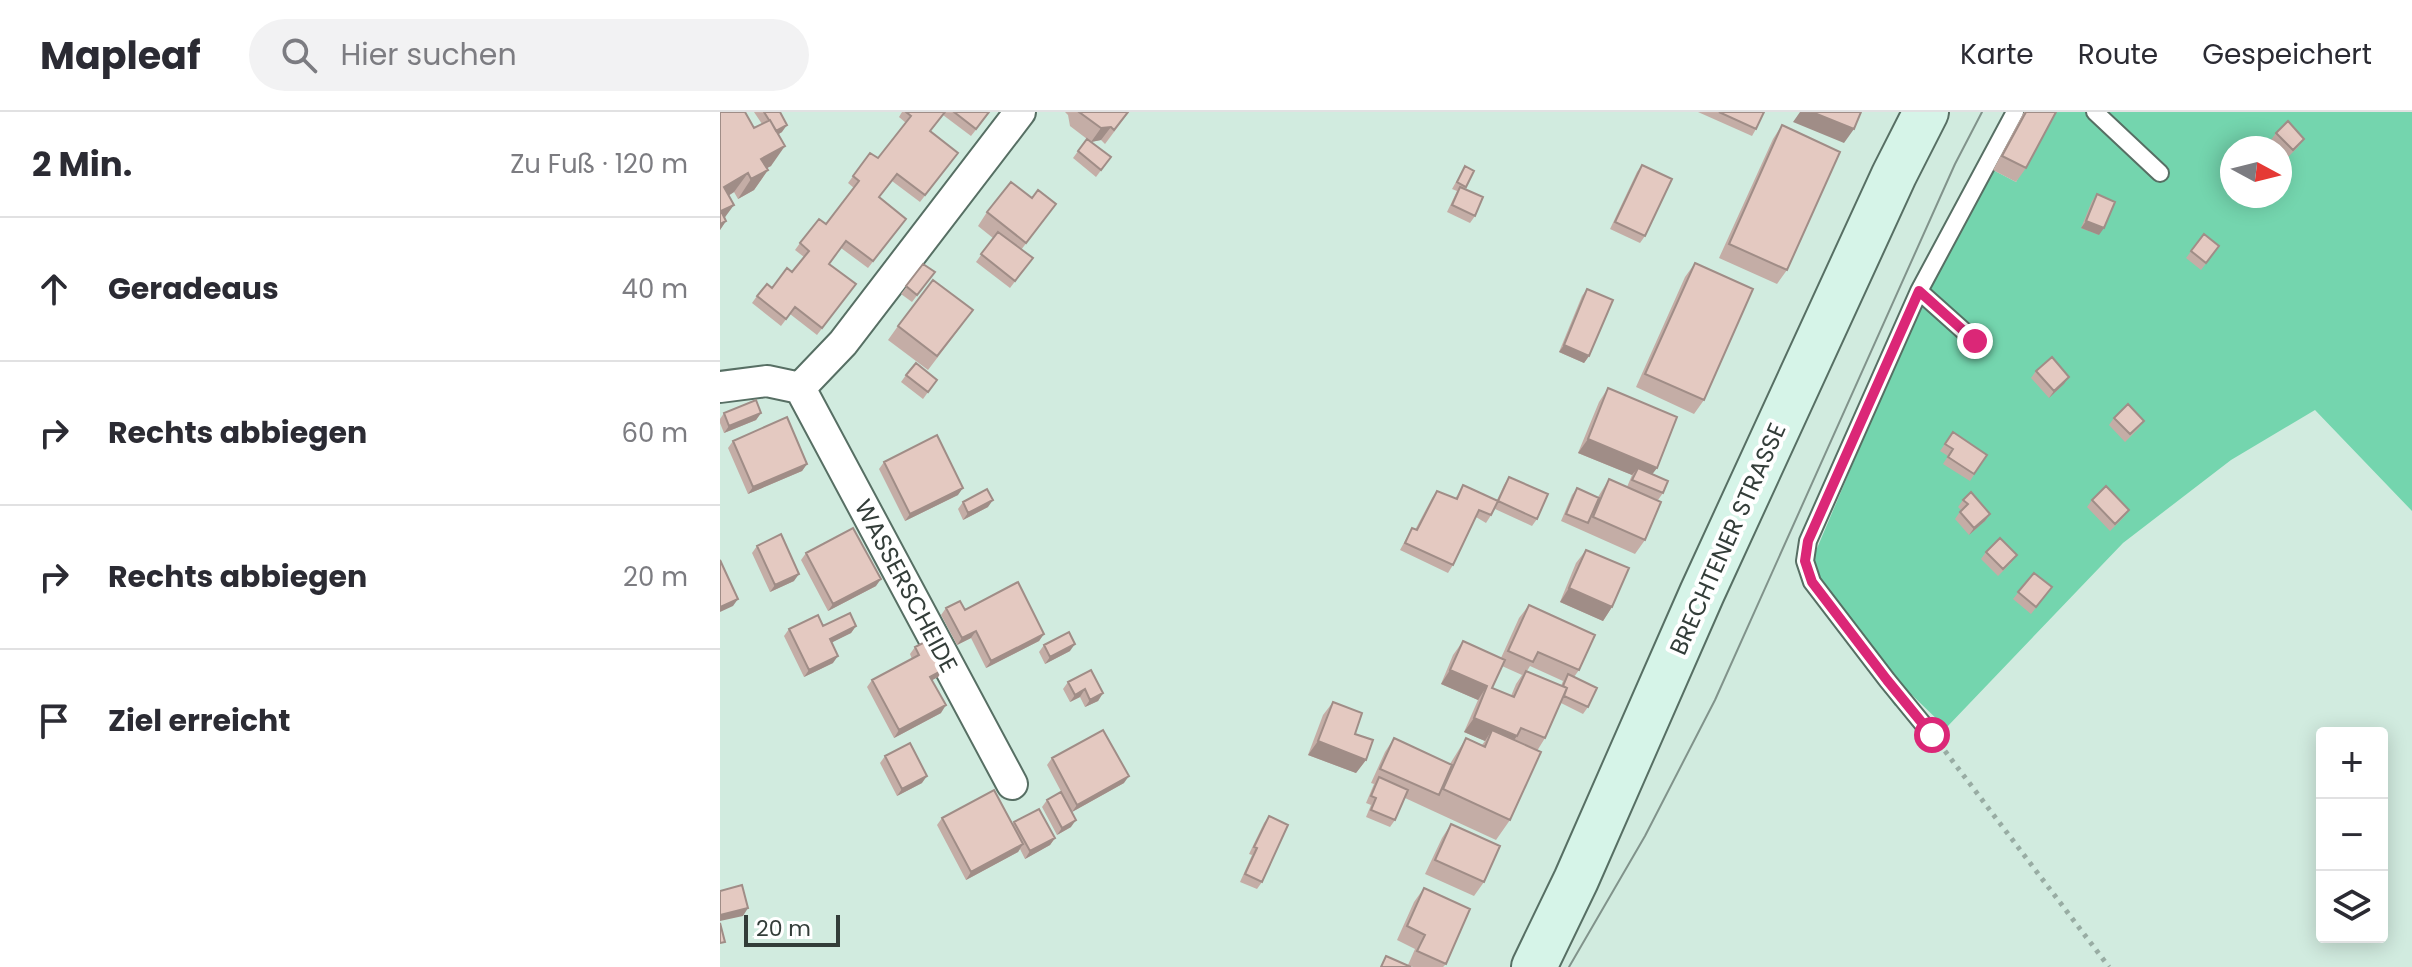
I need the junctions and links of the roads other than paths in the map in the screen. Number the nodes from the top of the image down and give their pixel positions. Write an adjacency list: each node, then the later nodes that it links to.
1 (1020, 112): 9 (street)
2 (1926, 112): 12 (main road, BRECHTENER STRASSE)
3 (2095, 112): 5 (lane)
4 (2012, 113): 6 (lane)
5 (2160, 173)
6 (1919, 291): 7 (lane); 10 (lane)
7 (1975, 341)
8 (720, 387): 9 (street)
9 (800, 388): 11 (street, WASSERSCHEIDE)
10 (1932, 735)
11 (1012, 784)
12 (1534, 967)

